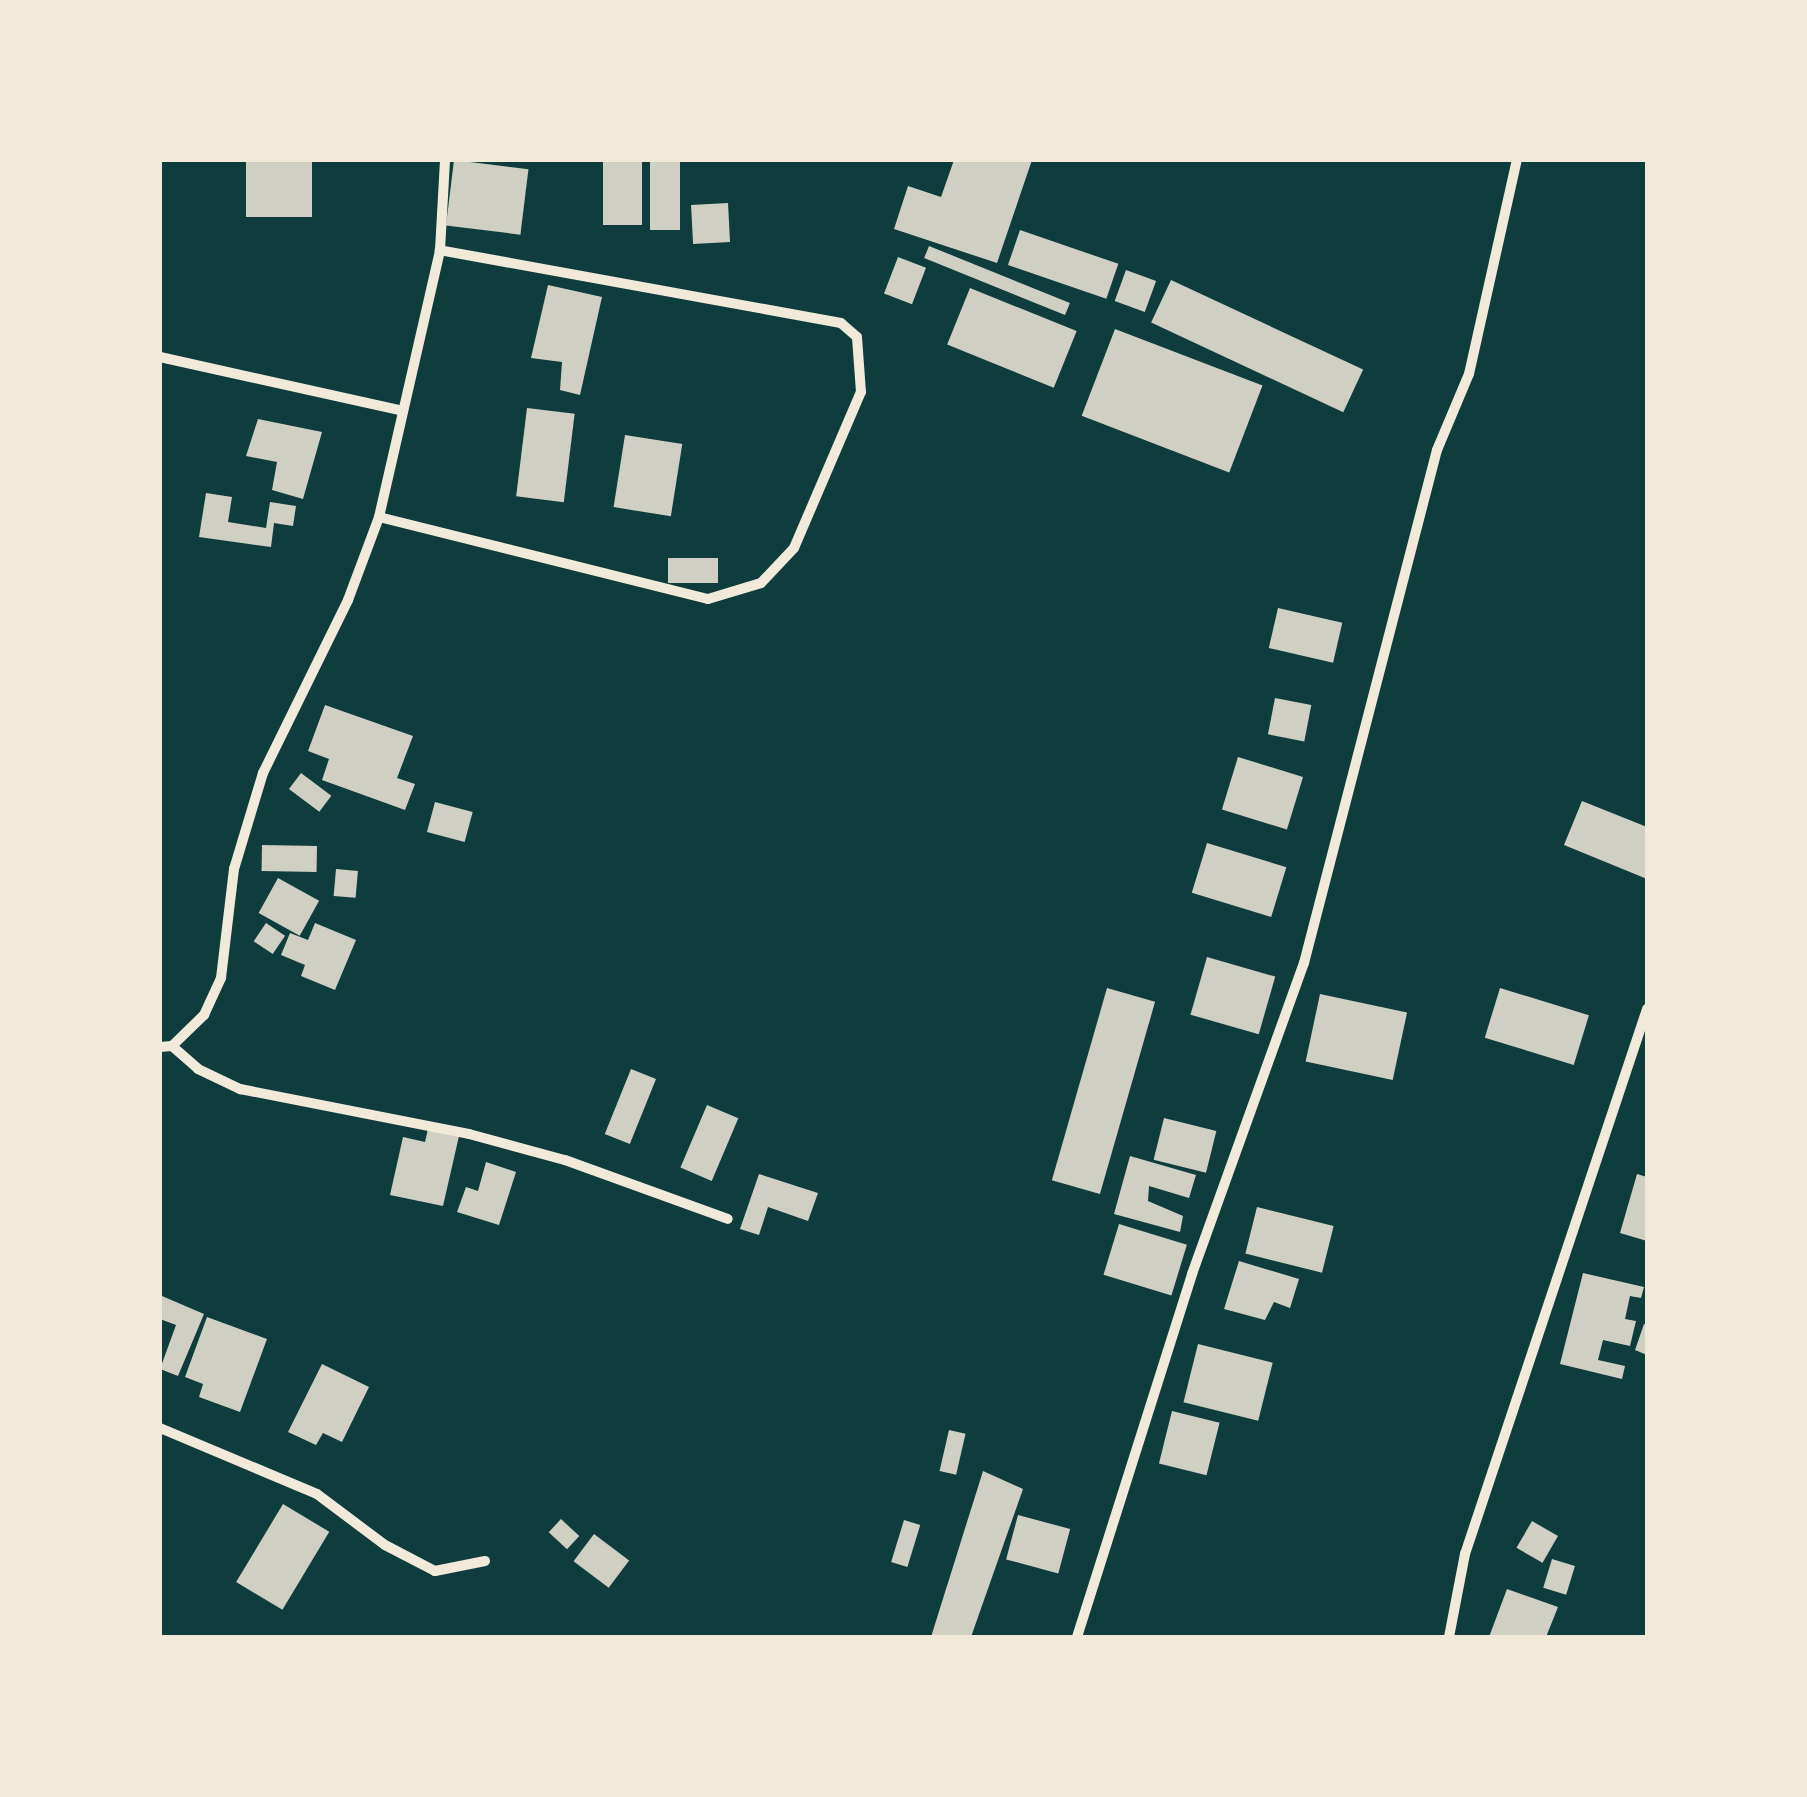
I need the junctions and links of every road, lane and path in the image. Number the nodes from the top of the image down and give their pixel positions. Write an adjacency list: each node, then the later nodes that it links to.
1 (445, 160): 3 (street)
2 (1516, 160): 12 (street)
3 (440, 250): 5 (street); 6 (street)
4 (160, 357): 5 (street)
5 (403, 412): 6 (street)
6 (379, 517): 8 (street)
7 (1647, 1009): 13 (street)
8 (166, 1046): 9 (street)
9 (728, 1219)
10 (160, 1428): 11 (street)
11 (485, 1561)
12 (1077, 1637)
13 (1449, 1637)

